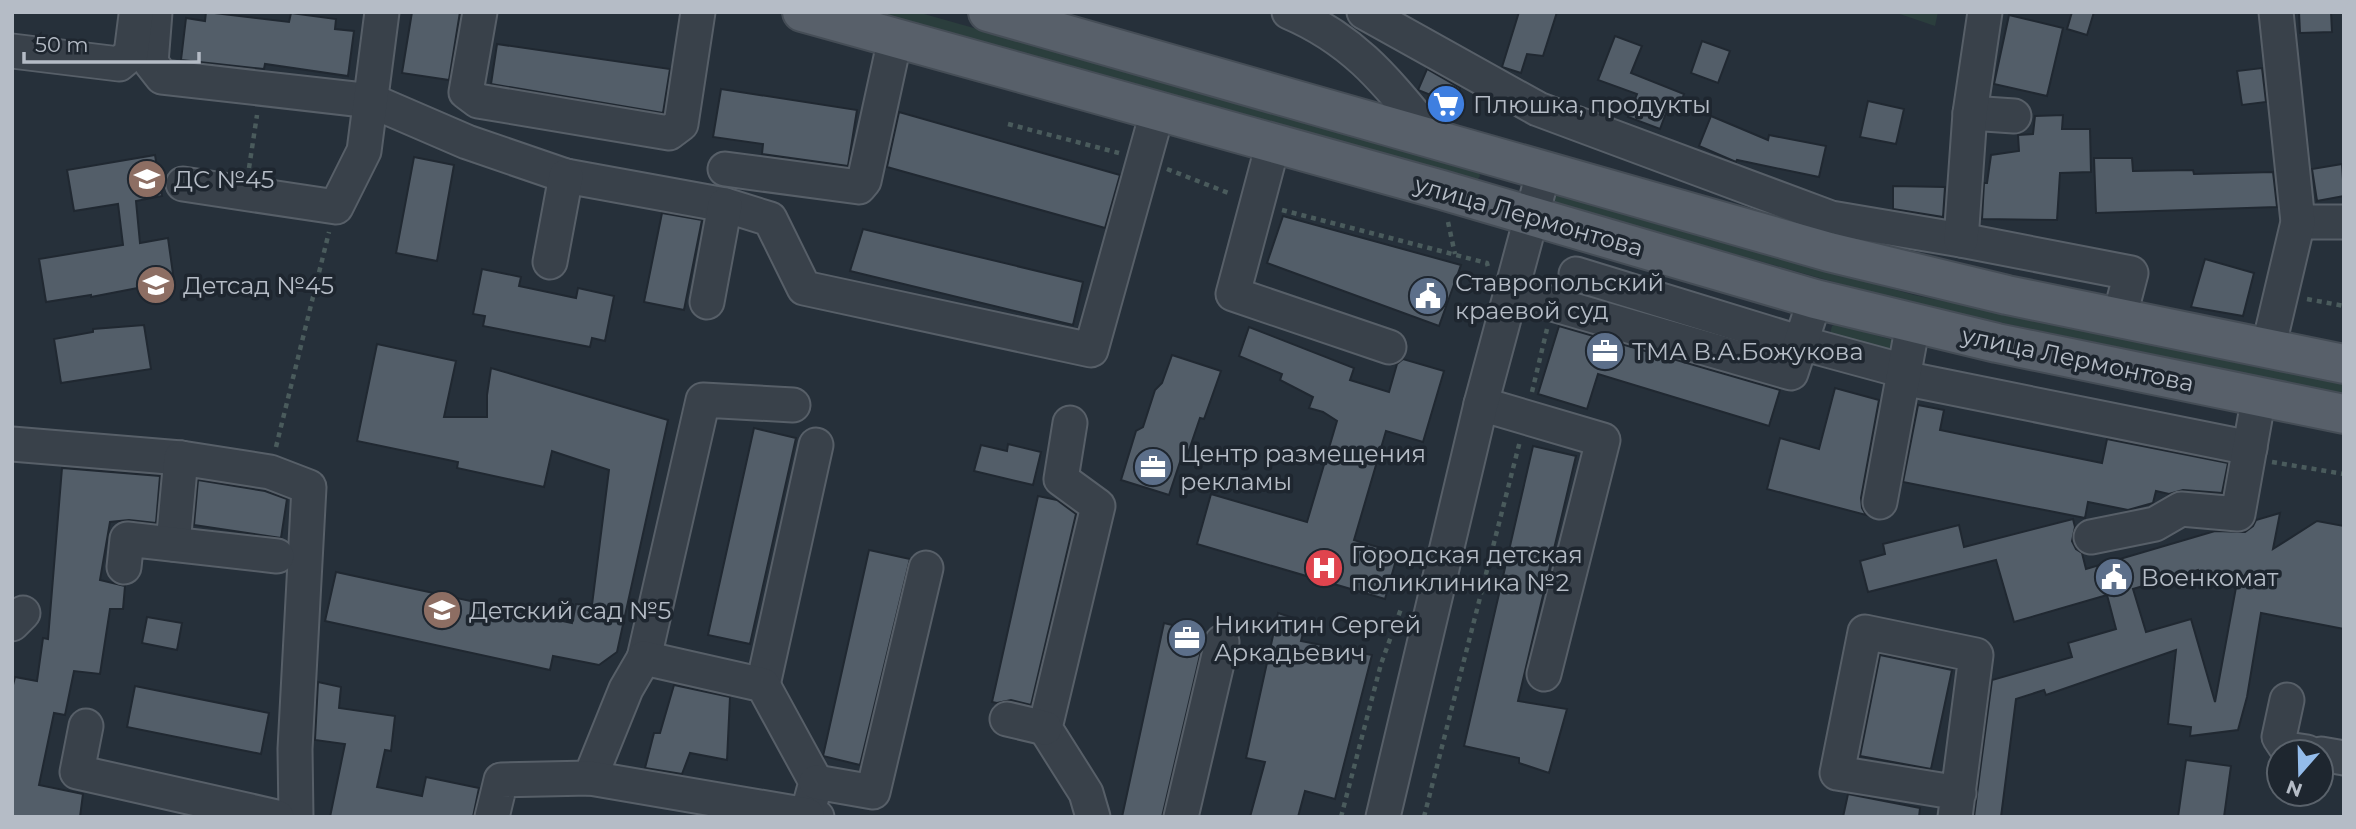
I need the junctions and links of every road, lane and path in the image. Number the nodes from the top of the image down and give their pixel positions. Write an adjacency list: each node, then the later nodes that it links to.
1 (136, 12): 13 (street)
2 (155, 12): 14 (street)
3 (382, 12): 14 (street)
4 (480, 12): 5 (street)
5 (698, 12)
6 (802, 12): 12 (main road, улица Лермонтова)
7 (988, 12): 20 (main road, улица Лермонтова)
8 (1289, 12): 20 (street)
9 (1364, 12): 34 (street)
10 (1985, 12): 16 (street)
11 (2276, 12): 32 (street)
12 (895, 39): 15 (main road, улица Лермонтова); 23 (street)
13 (12, 51)
14 (372, 101): 25 (street); 30 (street)
15 (1157, 113): 21 (main road, улица Лермонтова); 22 (street)
16 (1970, 113): 18 (street); 34 (street)
17 (257, 114): 27 (path)
18 (2014, 116)
19 (1008, 124): 22 (path)
20 (1434, 139): 24 (main road, улица Лермонтова)
21 (1273, 144): 28 (street); 31 (main road, улица Лермонтова)
22 (1144, 159): 28 (path); 29 (street)
23 (725, 169)
24 (1545, 170): 31 (street); 43 (main road, улица Лермонтова)
25 (566, 176): 29 (street); 35 (street)
26 (183, 184): 27 (street)
27 (246, 194): 30 (street)
28 (1257, 204): 37 (path); 46 (street)
29 (725, 205): 40 (street)
30 (336, 207): 60 (path)
31 (1533, 216): 37 (street); 39 (main road, улица Лермонтова)
32 (2298, 222): 33 (street); 38 (street)
33 (2344, 222)
34 (1961, 240): 43 (street)
35 (550, 262)
36 (1576, 274): 45 (street)
37 (1502, 284): 41 (street); 51 (street)
38 (2280, 293): 42 (path); 47 (street)
39 (1815, 299): 44 (main road, улица Лермонтова); 45 (street)
40 (707, 302)
41 (1553, 303): 45 (street); 54 (path)
42 (2344, 306)
43 (2119, 319): 47 (main road, улица Лермонтова)
44 (1913, 324): 49 (street); 50 (main road, улица Лермонтова)
45 (1801, 343): 49 (street)
46 (1389, 347)
47 (2268, 349): 48 (main road, улица Лермонтова)
48 (2344, 365)
49 (1903, 374): 58 (street); 61 (street)
50 (2259, 396): 53 (main road, улица Лермонтова); 58 (street)
51 (1481, 404): 54 (street); 87 (street)
52 (793, 405): 69 (street)
53 (2344, 414)
54 (1527, 416): 70 (street); 88 (path)
55 (1070, 423): 75 (street)
56 (12, 444): 59 (street)
57 (816, 445): 71 (street)
58 (2250, 448): 62 (street)
59 (181, 458): 60 (street); 63 (street)
60 (270, 472): 82 (street)
61 (1880, 502)
62 (2091, 537)
63 (173, 544): 64 (street); 65 (street)
64 (277, 556)
65 (124, 567)
66 (926, 568): 78 (street)
67 (1403, 605): 86 (path)
68 (1222, 642): 85 (street)
69 (644, 658): 71 (street); 77 (street)
70 (1544, 674)
71 (763, 685): 78 (street)
72 (2287, 700): 76 (street)
73 (1007, 719): 75 (street)
74 (86, 726): 81 (street)
75 (1045, 727): 84 (street)
76 (2280, 738)
77 (590, 778): 80 (street); 83 (street)
78 (816, 782): 80 (street)
79 (1957, 805): 79 (street)
80 (812, 816)
81 (277, 817)
82 (296, 817)
83 (492, 817)
84 (1093, 817)
85 (1181, 817)
86 (1341, 817)
87 (1383, 817)
88 (1424, 817)

